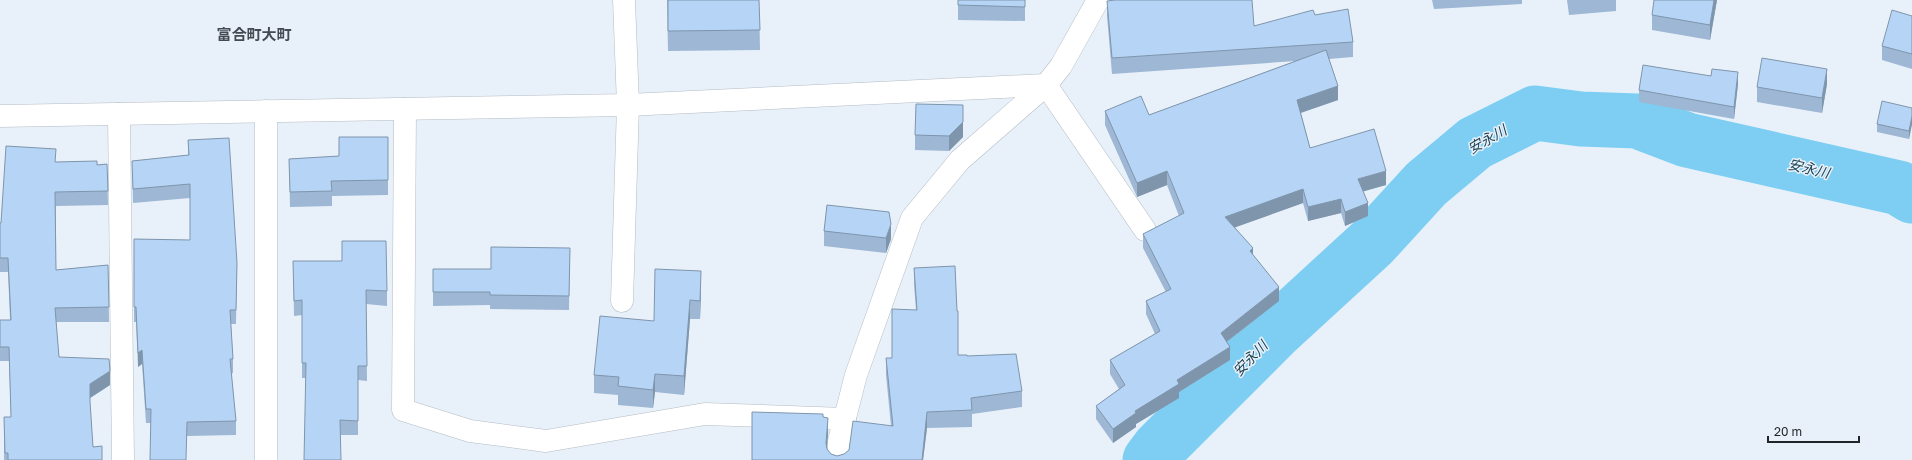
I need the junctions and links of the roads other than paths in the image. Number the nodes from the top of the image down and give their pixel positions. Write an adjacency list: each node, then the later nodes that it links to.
1 (624, 0): 4 (street)
2 (1098, 0): 3 (street)
3 (1046, 85): 4 (street); 9 (street); 11 (street)
4 (628, 105): 5 (street); 10 (street)
5 (405, 109): 6 (street); 11 (street)
6 (266, 111): 7 (street); 13 (street)
7 (119, 114): 8 (street); 12 (street)
8 (0, 116)
9 (1145, 230)
10 (622, 301)
11 (845, 419): 14 (street)
12 (123, 460)
13 (266, 460)
14 (838, 460)

